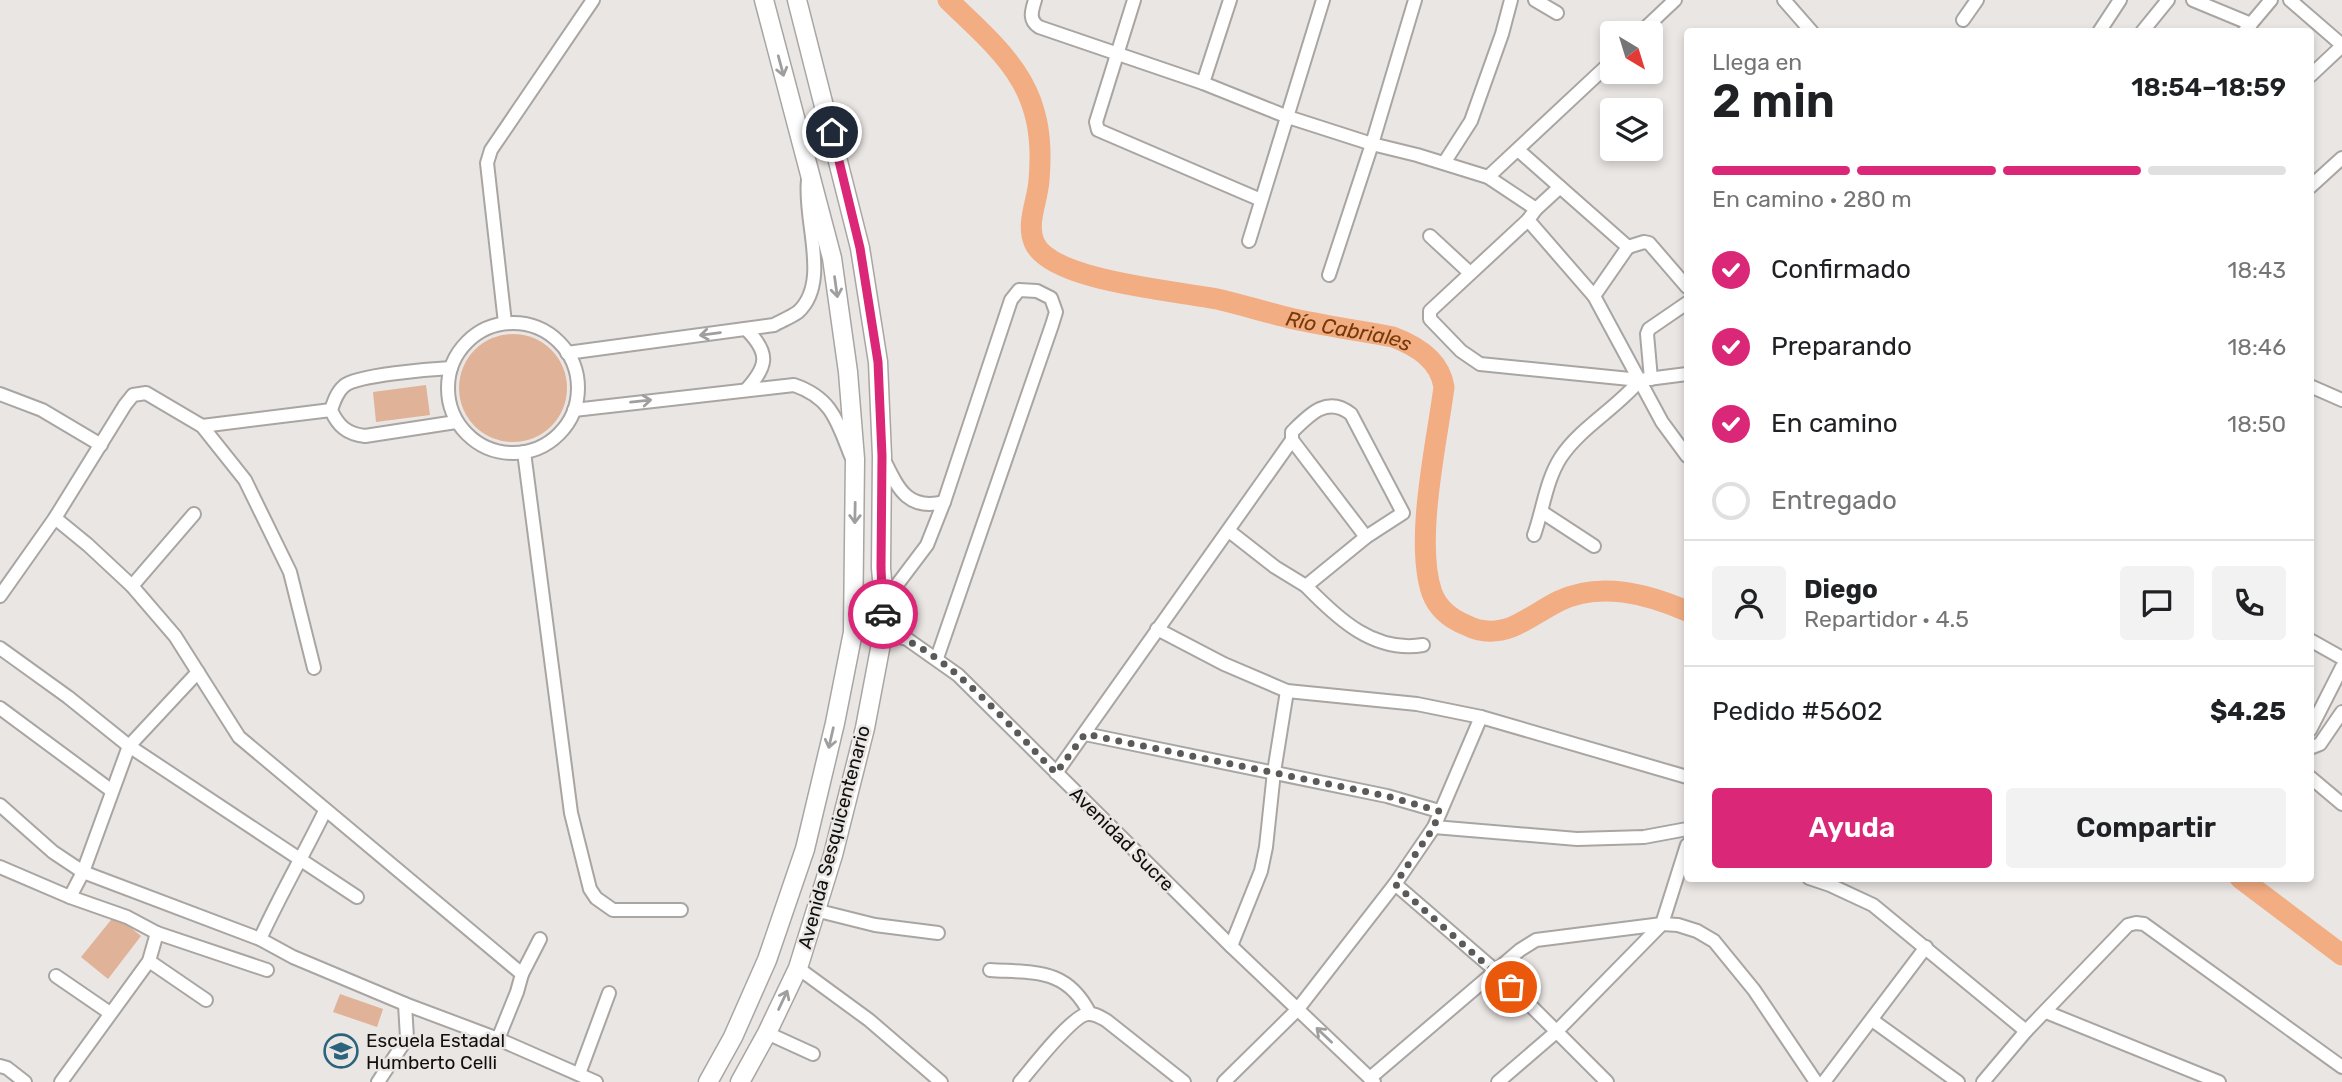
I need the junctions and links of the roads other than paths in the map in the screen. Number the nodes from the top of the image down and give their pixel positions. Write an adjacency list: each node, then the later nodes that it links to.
1 (593, 0): 51 (street)
2 (764, 0): 36 (main road, Avenida Sesquicentenario, one-way to 36)
3 (797, 0): 69 (main road, Avenida Sesquicentenario)
4 (1035, 0): 27 (street)
5 (1134, 0): 27 (street)
6 (1230, 0): 30 (street)
7 (1323, 0): 31 (street)
8 (1415, 0): 32 (street)
9 (1511, 0): 35 (street)
10 (1535, 0): 19 (street)
11 (1675, 0): 21 (street)
12 (1784, 0): 22 (street)
13 (1977, 0): 20 (street)
14 (2120, 0): 23 (street)
15 (2168, 0): 24 (street)
16 (2193, 0): 25 (street)
17 (2271, 0): 25 (street)
18 (2290, 0): 26 (street)
19 (1557, 13)
20 (1963, 20)
21 (1653, 21)
22 (1808, 28)
23 (2102, 28)
24 (2145, 28)
25 (2248, 28)
26 (2342, 46): 29 (street)
27 (1116, 54): 30 (street); 40 (street)
28 (1600, 72): 33 (street)
29 (2314, 72)
30 (1203, 83): 31 (street)
31 (1288, 117): 32 (street); 40 (street)
32 (1372, 144): 35 (street); 47 (street)
33 (1518, 150): 37 (street); 39 (street)
34 (2342, 158): 38 (street)
35 (1444, 163): 37 (street)
36 (809, 170): 52 (street); 70 (main road, Avenida Sesquicentenario, one-way to 70)
37 (1488, 177): 41 (street)
38 (2314, 183)
39 (1560, 187): 41 (street); 45 (street)
40 (1261, 200): 44 (street)
41 (1536, 209): 42 (street)
42 (1528, 220): 46 (street); 49 (street)
43 (1430, 236): 46 (street)
44 (1249, 241)
45 (1628, 247): 48 (street); 49 (street)
46 (1470, 273): 56 (street)
47 (1329, 275)
48 (1684, 284)
49 (1594, 296): 56 (street)
50 (1684, 305): 56 (street)
51 (505, 323): 53 (street); 54 (street)
52 (746, 329): 53 (street, one-way to 53); 58 (street)
53 (567, 353): 62 (street)
54 (451, 368): 61 (street); 63 (street)
55 (1684, 374): 56 (street)
56 (1646, 379): 68 (street); 72 (street)
57 (2314, 388): 60 (street)
58 (746, 390): 62 (street, one-way to 58); 70 (street)
59 (0, 394): 66 (street)
60 (2342, 400)
61 (331, 410): 63 (street); 64 (street)
62 (574, 410): 67 (street)
63 (456, 422): 67 (street)
64 (202, 426): 66 (street); 92 (street)
65 (1292, 440): 75 (street); 77 (street); 77 (street)
66 (101, 445): 74 (street)
67 (524, 452): 121 (street)
68 (1684, 452)
69 (882, 456): 71 (street); 82 (main road, Avenida Sesquicentenario)
70 (855, 466): 84 (main road, Avenida Sesquicentenario, one-way to 84)
71 (944, 502): 82 (street); 90 (street)
72 (1542, 512): 76 (street); 78 (street)
73 (194, 514): 79 (street)
74 (55, 518): 79 (street); 81 (street)
75 (1229, 531): 80 (street); 83 (street)
76 (1534, 536)
77 (1366, 537): 80 (street)
78 (1594, 546)
79 (132, 586): 93 (street)
80 (1306, 586): 87 (street)
81 (0, 596)
82 (884, 602): 85 (main road, Avenida Sesquicentenario)
83 (1157, 629): 94 (street); 99 (street)
84 (853, 632): 85 (street, Avenidad Sucre); 158 (main road, Avenida Sesquicentenario, one-way to 158)
85 (883, 633): 90 (street, Avenidad Sucre); 122 (main road, Avenida Sesquicentenario)
86 (2314, 642): 89 (street)
87 (1423, 645)
88 (0, 648): 100 (street)
89 (2342, 658)
90 (937, 659): 103 (street, Avenidad Sucre)
91 (2342, 667): 98 (street)
92 (314, 668)
93 (198, 672): 100 (street); 109 (street)
94 (1287, 691): 97 (street); 102 (street)
95 (0, 708): 106 (street)
96 (2342, 712): 101 (street)
97 (1480, 718): 104 (street); 110 (street)
98 (2314, 722)
99 (1085, 734): 102 (street); 103 (street)
100 (129, 746): 106 (street); 114 (street)
101 (2314, 746)
102 (1274, 772): 110 (street); 128 (street)
103 (1056, 773): 128 (street, Avenidad Sucre)
104 (1684, 776)
105 (2314, 780): 107 (street)
106 (112, 791): 116 (street)
107 (2342, 804)
108 (0, 805): 116 (street)
109 (325, 811): 114 (street); 135 (street)
110 (1439, 811): 111 (street)
111 (1434, 827): 112 (street); 118 (street)
112 (1684, 830)
113 (1684, 854): 123 (street)
114 (301, 861): 120 (street); 126 (street)
115 (0, 867): 119 (street)
116 (83, 872): 119 (street); 126 (street)
117 (1821, 882): 129 (street)
118 (1395, 884): 134 (street); 140 (street)
119 (70, 897): 124 (street)
120 (357, 897)
121 (681, 910)
122 (815, 910): 125 (street); 131 (main road, Avenida Sesquicentenario)
123 (1662, 924): 134 (street); 146 (street); 166 (street)
124 (158, 933): 130 (street); 132 (street)
125 (938, 933)
126 (260, 939): 139 (street)
127 (540, 939): 135 (street)
128 (1231, 946): 140 (street, Avenidad Sucre)
129 (1926, 947): 144 (street); 145 (street)
130 (149, 961): 138 (street); 142 (street)
131 (798, 968): 147 (main road, Avenida Sesquicentenario, one-way to 131); 160 (street)
132 (267, 970)
133 (990, 970): 143 (street)
134 (1497, 972): 146 (street); 153 (street)
135 (522, 974): 148 (street)
136 (56, 976): 142 (street)
137 (610, 993): 152 (street)
138 (206, 1000)
139 (405, 1004): 148 (street); 156 (street)
140 (1297, 1010): 153 (street, Avenidad Sucre, one-way to 140); 163 (street)
141 (2046, 1012): 145 (street); 151 (street); 170 (street)
142 (110, 1013): 155 (street)
143 (1090, 1014): 161 (street); 162 (street)
144 (1872, 1020): 167 (street); 168 (street)
145 (2026, 1031): 169 (street)
146 (1555, 1032): 164 (street); 165 (street)
147 (767, 1033): 149 (street); 159 (main road, Avenida Sesquicentenario)
148 (498, 1039): 152 (street)
149 (813, 1054)
150 (0, 1066): 154 (street)
151 (2342, 1067)
152 (579, 1074): 157 (street)
153 (1372, 1080)
154 (25, 1082)
155 (61, 1082)
156 (378, 1082)
157 (596, 1082)
158 (708, 1082)
159 (740, 1082)
160 (941, 1082)
161 (1020, 1082)
162 (1184, 1082)
163 (1224, 1082)
164 (1498, 1082)
165 (1607, 1082)
166 (1816, 1082)
167 (1824, 1082)
168 (1958, 1082)
169 (1983, 1082)
170 (2219, 1082)

